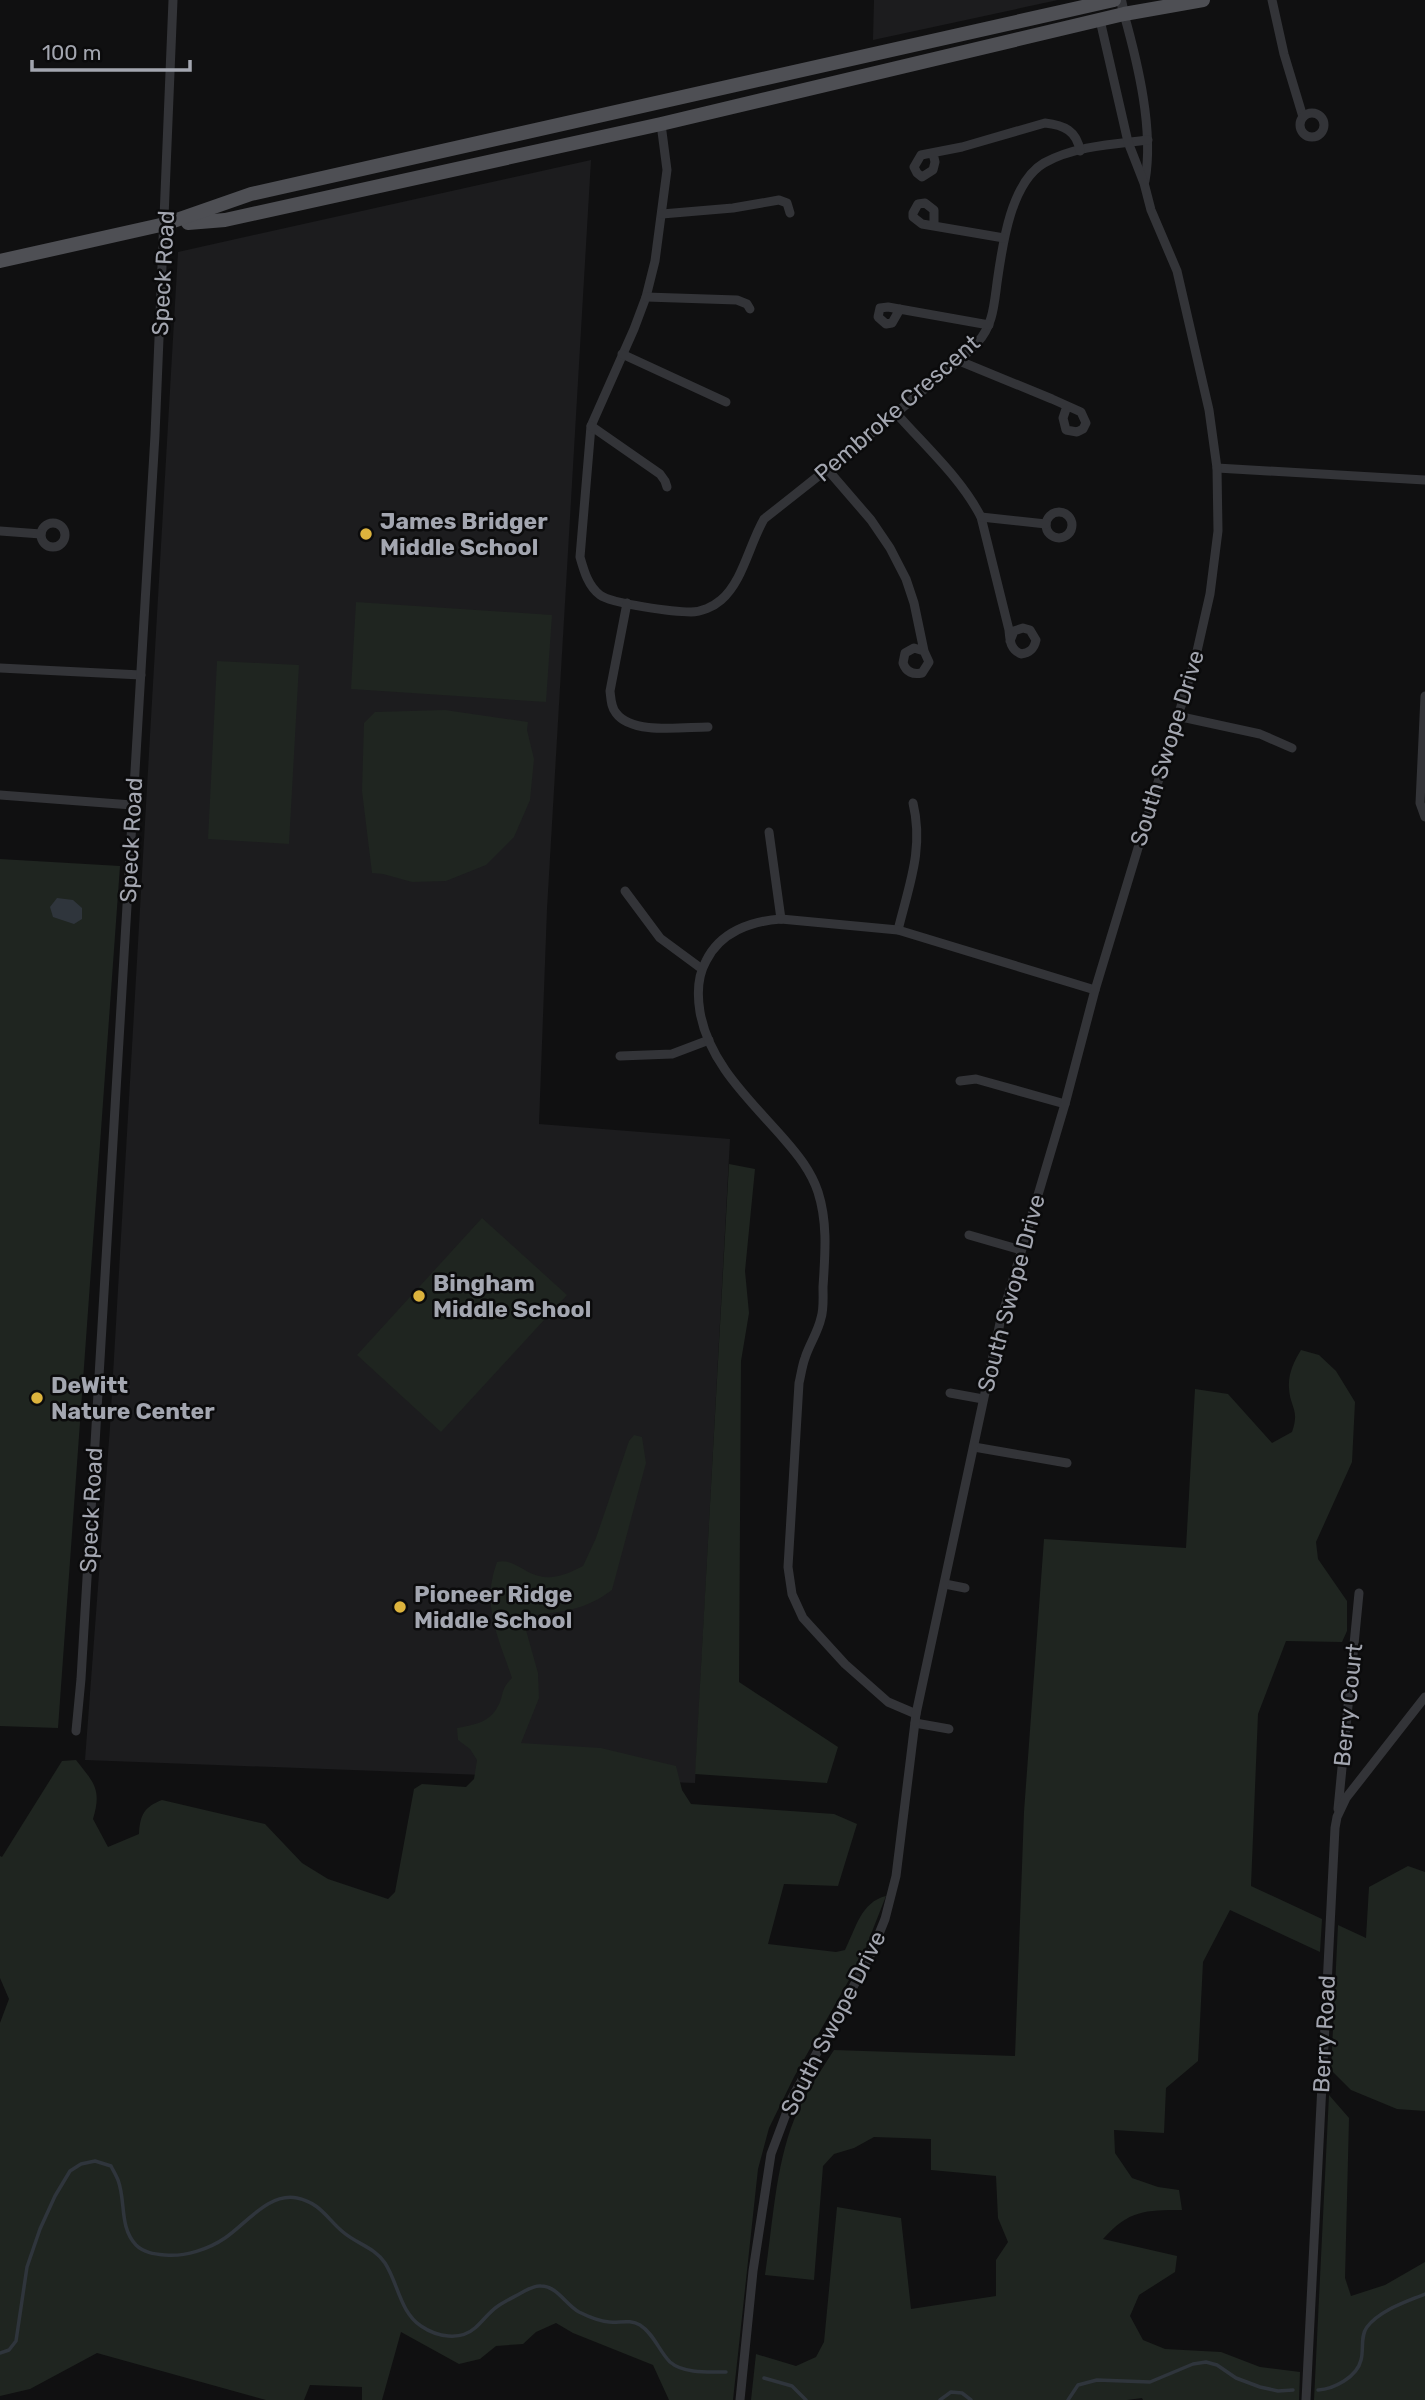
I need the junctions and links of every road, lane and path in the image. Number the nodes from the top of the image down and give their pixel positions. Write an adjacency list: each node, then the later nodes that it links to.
1 (173, 0): 16 (street, Speck Road)
2 (1203, 0): 5 (main road)
3 (1272, 0): 7 (street)
4 (1104, 1): 6 (street); 16 (main road)
5 (1123, 7): 6 (main road); 9 (street, South Swope Drive)
6 (1100, 20): 8 (main road); 10 (street, South Swope Drive)
7 (1303, 117)
8 (661, 124): 15 (street, Pembroke Crescent); 16 (main road)
9 (1148, 140): 10 (street, Pembroke Crescent); 13 (street, South Swope Drive)
10 (1128, 142): 11 (street, Pembroke Crescent); 13 (street, South Swope Drive)
11 (1080, 150): 12 (street); 18 (street, Pembroke Crescent)
12 (933, 153)
13 (1144, 183): 30 (street, South Swope Drive)
14 (790, 213): 15 (street)
15 (662, 215): 20 (street, Pembroke Crescent)
16 (165, 224): 19 (main road); 42 (street, Speck Road)
17 (934, 225): 18 (street)
18 (1004, 238): 23 (street, Pembroke Crescent)
19 (0, 261)
20 (646, 297): 21 (street); 24 (street, Pembroke Crescent)
21 (750, 309)
22 (900, 309): 23 (street)
23 (989, 325): 25 (street, Pembroke Crescent)
24 (622, 354): 26 (street); 29 (street, Pembroke Crescent)
25 (957, 360): 27 (street); 28 (street, Pembroke Crescent)
26 (726, 402)
27 (1067, 406)
28 (896, 413): 31 (street, Pembroke Crescent); 34 (street)
29 (591, 426): 33 (street); 38 (street, Pembroke Crescent)
30 (1217, 468): 32 (street); 44 (street, South Swope Drive)
31 (827, 469): 38 (street, Pembroke Crescent); 40 (street)
32 (1425, 481)
33 (667, 487)
34 (981, 517): 35 (street); 39 (street)
35 (1046, 524)
36 (0, 531): 37 (street)
37 (41, 534)
38 (627, 603): 45 (street)
39 (1010, 640)
40 (924, 651)
41 (0, 668): 42 (street)
42 (141, 675): 50 (street, Speck Road)
43 (1425, 696): 47 (street)
44 (1177, 716): 46 (street); 57 (street, South Swope Drive)
45 (708, 727)
46 (1292, 748)
47 (1423, 771): 51 (street)
48 (0, 795): 50 (street)
49 (913, 803): 55 (street)
50 (132, 804): 74 (street, Speck Road)
51 (1425, 817)
52 (769, 831): 54 (street)
53 (625, 891): 56 (street)
54 (781, 919): 55 (street); 56 (street)
55 (898, 930): 57 (street)
56 (702, 969): 58 (street)
57 (1095, 990): 61 (street, South Swope Drive)
58 (709, 1040): 59 (street); 72 (street)
59 (620, 1056)
60 (960, 1081): 61 (street)
61 (1065, 1104): 63 (street, South Swope Drive)
62 (969, 1235): 63 (street)
63 (1021, 1250): 65 (street, South Swope Drive)
64 (950, 1393): 65 (street)
65 (983, 1399): 66 (street, South Swope Drive)
66 (974, 1447): 67 (street); 68 (street, South Swope Drive)
67 (1067, 1463)
68 (945, 1584): 69 (street); 72 (street, South Swope Drive)
69 (965, 1588)
70 (1359, 1593): 75 (street, Berry Court)
71 (1425, 1697): 75 (street, Berry Road)
72 (916, 1718): 73 (street); 76 (street, South Swope Drive)
73 (950, 1728)
74 (76, 1731)
75 (1337, 1817): 77 (street, Berry Road)
76 (740, 2400)
77 (1306, 2400)

